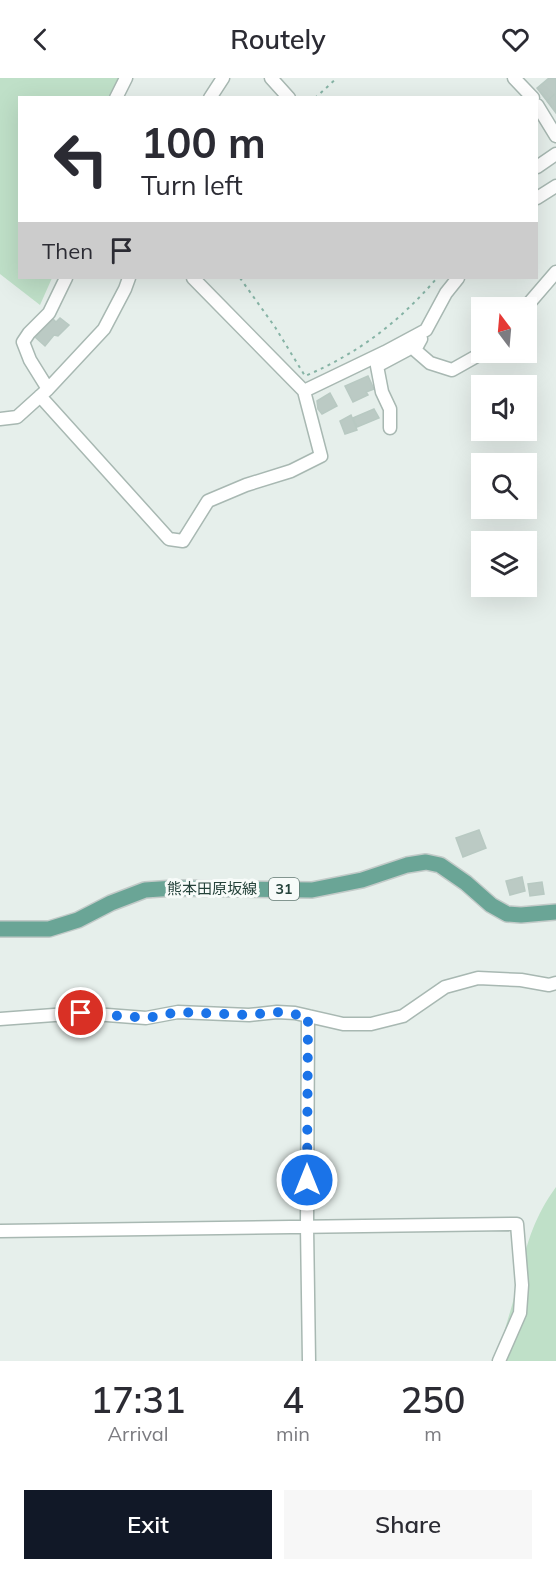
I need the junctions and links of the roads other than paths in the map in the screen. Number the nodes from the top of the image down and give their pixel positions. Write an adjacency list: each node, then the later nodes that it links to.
1 (126, 78): 5 (street)
2 (224, 78): 6 (street)
3 (271, 78): 7 (street)
4 (514, 78): 8 (street)
5 (117, 96)
6 (211, 96)
7 (287, 96)
8 (530, 96)
9 (538, 107): 10 (street)
10 (556, 136)
11 (556, 154): 12 (street)
12 (538, 166)
13 (556, 186): 14 (street)
14 (538, 197)
15 (556, 272): 20 (street)
16 (66, 279): 24 (street)
17 (129, 279): 24 (street)
18 (194, 279): 23 (street)
19 (457, 279): 21 (street)
20 (534, 297)
21 (426, 330): 22 (street); 23 (street); 26 (street)
22 (471, 359)
23 (304, 391): 24 (street)
24 (44, 393): 25 (street)
25 (0, 419)
26 (390, 428)
27 (556, 912): 28 (main road, 熊本田原坂線 / 31)
28 (0, 928)
29 (556, 983): 30 (street)
30 (308, 1016): 31 (street); 32 (street)
31 (0, 1019)
32 (307, 1226): 33 (street); 34 (street); 35 (street)
33 (0, 1231)
34 (309, 1361)
35 (499, 1361)

